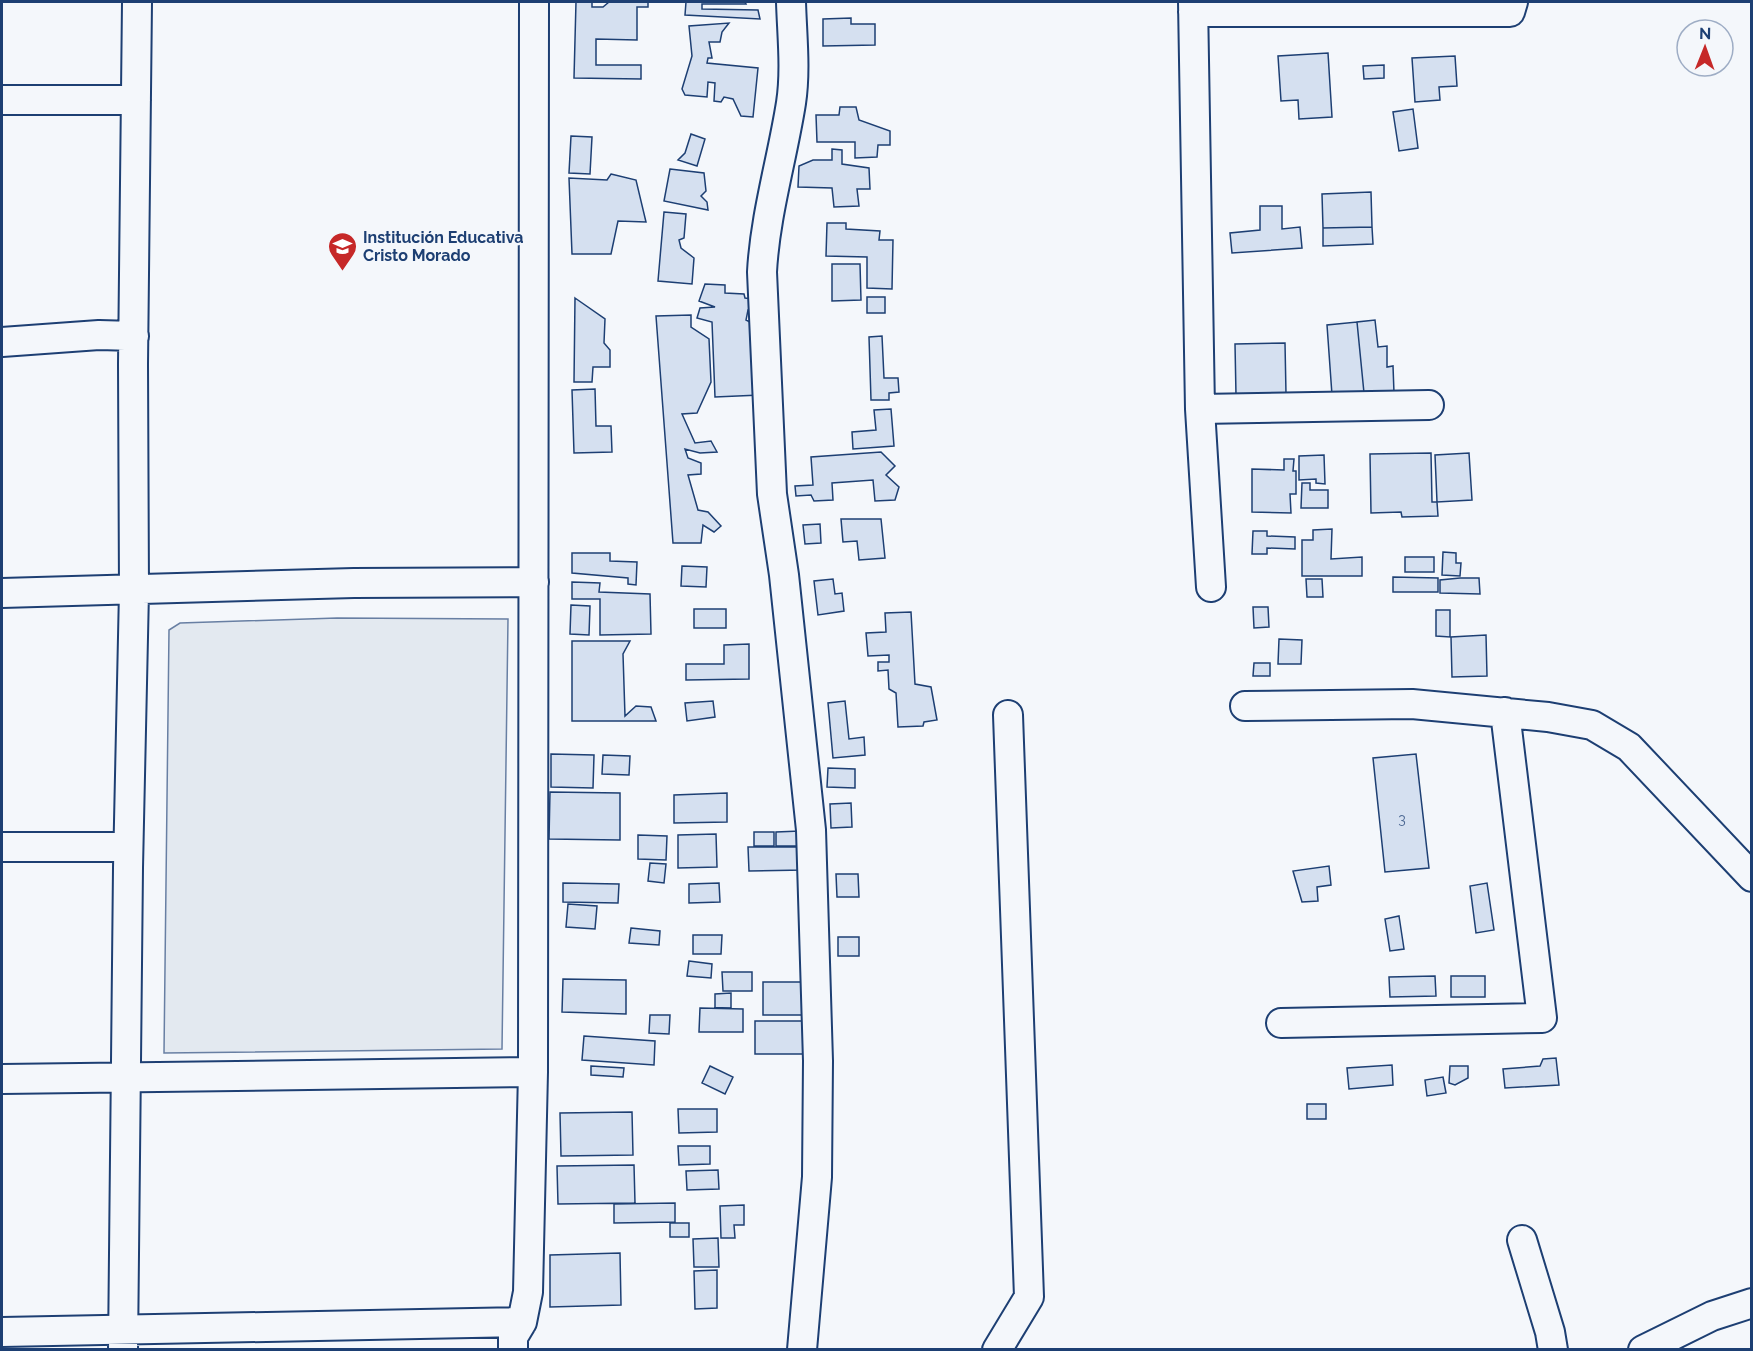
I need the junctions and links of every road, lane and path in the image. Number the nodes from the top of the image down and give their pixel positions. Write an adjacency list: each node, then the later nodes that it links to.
1 (137, 2): 7 (street)
2 (534, 2): 12 (street)
3 (790, 2): 32 (street)
4 (1513, 2): 5 (street)
5 (1193, 7): 11 (street)
6 (2, 100): 7 (street)
7 (136, 100): 8 (street)
8 (134, 336): 9 (street); 14 (street)
9 (2, 342)
10 (1429, 405): 11 (street)
11 (1200, 409): 13 (street)
12 (534, 582): 14 (street); 23 (street)
13 (1211, 587)
14 (134, 591): 15 (street); 20 (street)
15 (2, 593)
16 (1245, 706): 17 (street)
17 (1505, 712): 21 (street); 22 (street)
18 (1008, 715): 33 (street)
19 (2, 847): 20 (street)
20 (128, 847): 24 (street)
21 (1752, 877)
22 (1281, 1023)
23 (533, 1072): 24 (street); 28 (street)
24 (126, 1078): 25 (street); 30 (street)
25 (2, 1079)
26 (1522, 1240): 34 (street)
27 (1752, 1303): 35 (street)
28 (522, 1322): 30 (street); 31 (street)
29 (2, 1332): 30 (street)
30 (123, 1340)
31 (513, 1350)
32 (802, 1350)
33 (997, 1350)
34 (1553, 1350)
35 (1643, 1350)

